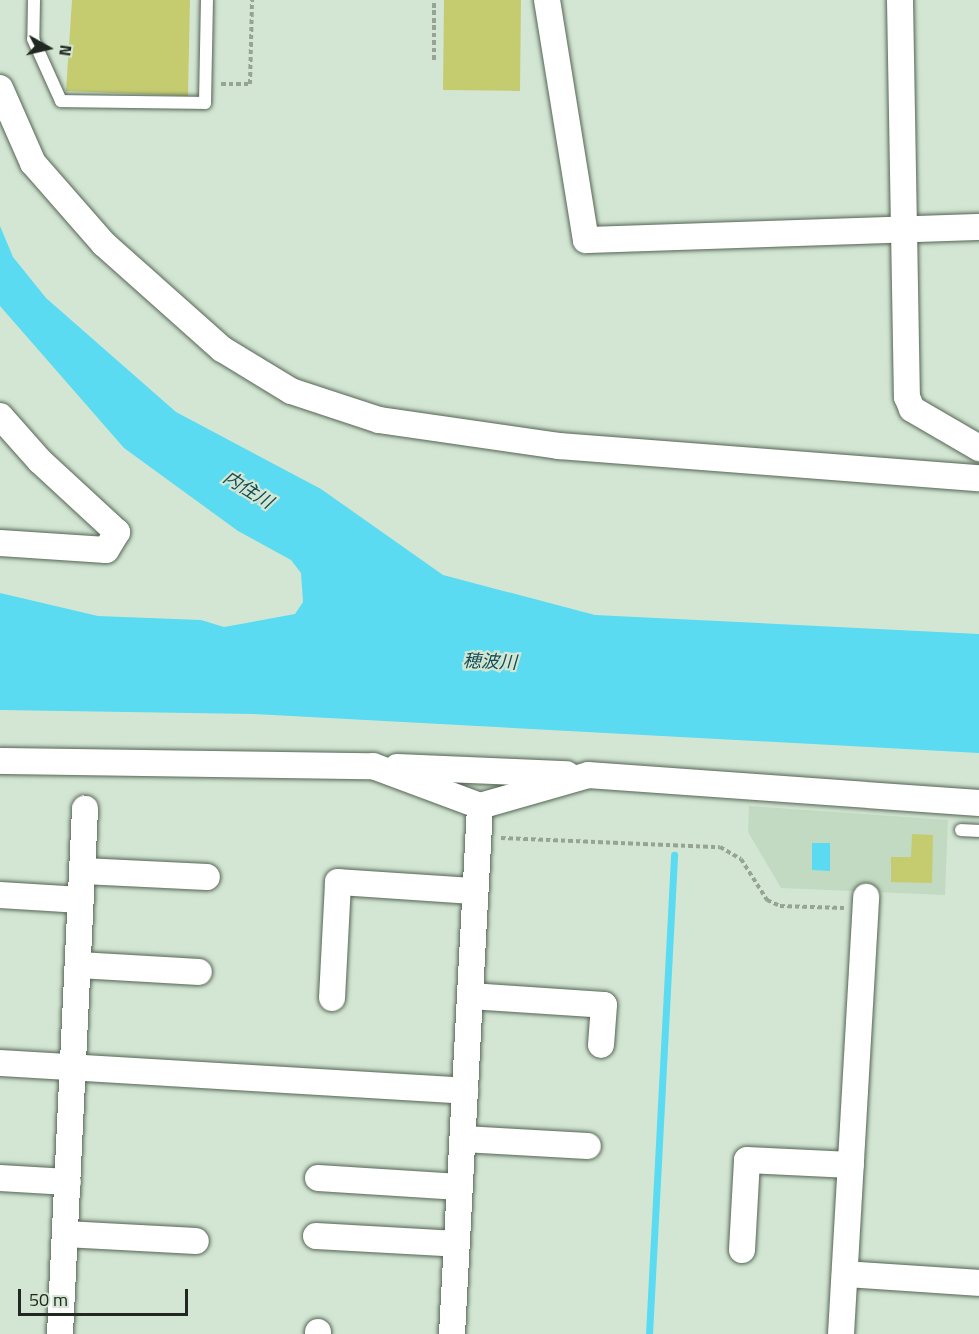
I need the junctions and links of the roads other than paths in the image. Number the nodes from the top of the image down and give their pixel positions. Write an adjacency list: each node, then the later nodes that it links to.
1 (34, 0): 2 (lane)
2 (207, 0)
3 (547, 0): 7 (street)
4 (900, 0): 7 (street)
5 (0, 88): 10 (street)
6 (979, 226): 7 (street)
7 (904, 229): 9 (street)
8 (0, 416): 11 (street)
9 (979, 448)
10 (979, 478)
11 (0, 543)
12 (0, 760): 13 (street)
13 (373, 766): 14 (street); 16 (street)
14 (588, 775): 15 (street); 16 (street)
15 (979, 803)
16 (480, 806): 22 (street)
17 (86, 809): 20 (street)
18 (961, 830): 19 (lane)
19 (979, 831)
20 (83, 871): 21 (street); 24 (street)
21 (207, 877)
22 (475, 891): 28 (street); 29 (street)
23 (0, 895): 24 (street)
24 (81, 900): 26 (street)
25 (866, 903): 36 (street)
26 (79, 965): 27 (street); 32 (street)
27 (200, 972)
28 (470, 996): 30 (street); 33 (street)
29 (332, 998)
30 (601, 1045)
31 (0, 1064): 32 (street)
32 (74, 1068): 33 (street); 39 (street)
33 (465, 1091): 34 (street)
34 (463, 1139): 35 (street); 40 (street)
35 (588, 1146)
36 (851, 1165): 45 (street); 46 (street)
37 (0, 1178): 39 (street)
38 (318, 1178): 40 (street)
39 (68, 1182): 41 (street)
40 (460, 1187): 44 (street)
41 (65, 1234): 43 (street); 48 (street)
42 (316, 1236): 44 (street)
43 (196, 1242)
44 (457, 1244): 49 (street)
45 (742, 1250)
46 (845, 1274): 47 (street); 50 (street)
47 (979, 1283)
48 (60, 1334)
49 (452, 1334)
50 (841, 1334)

